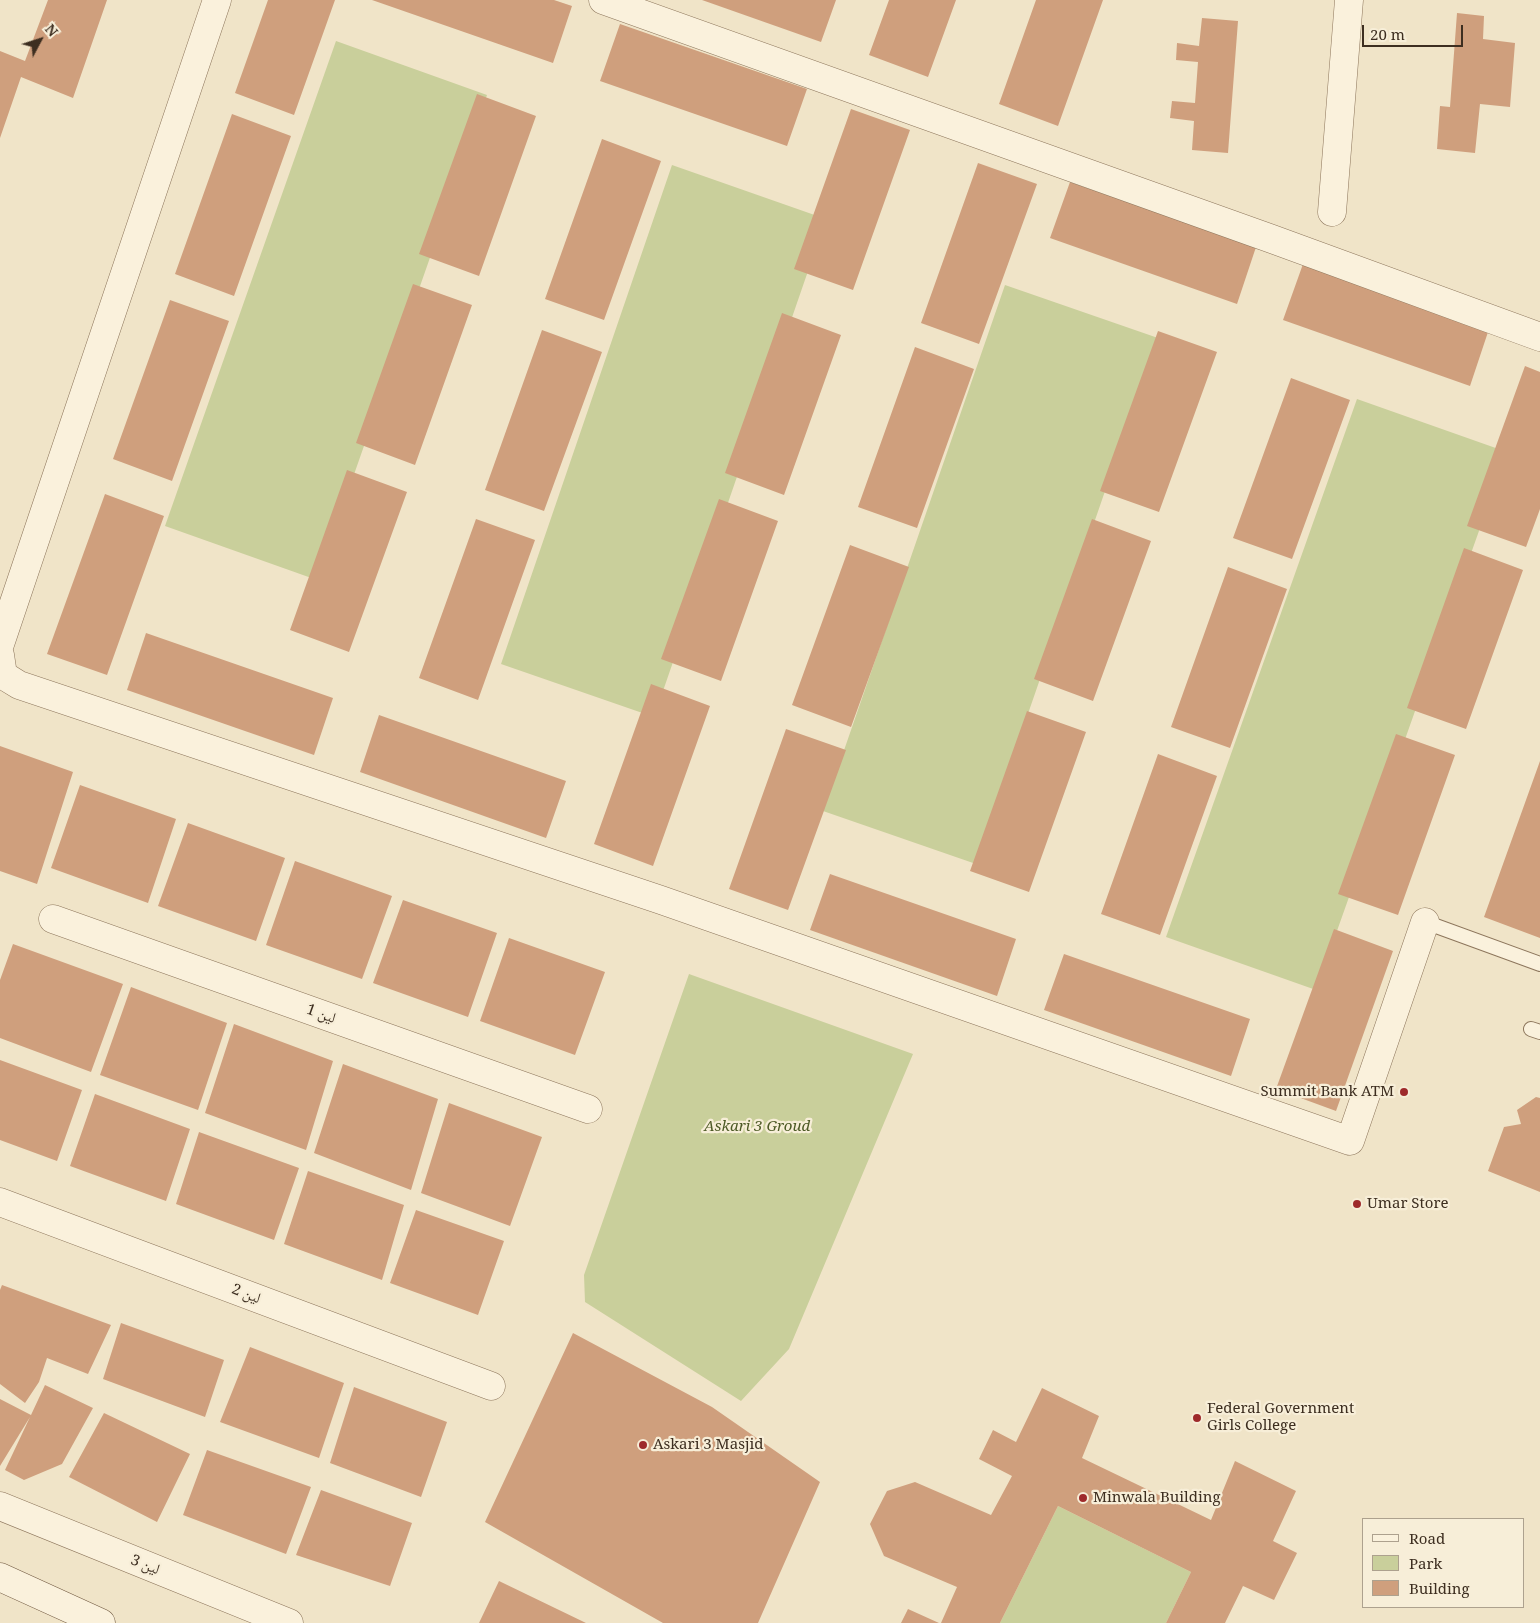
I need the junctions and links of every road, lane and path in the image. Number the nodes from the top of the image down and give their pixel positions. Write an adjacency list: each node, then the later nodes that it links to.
1 (217, 0): 6 (street)
2 (603, 0): 5 (street)
3 (1349, 0): 4 (street)
4 (1332, 212)
5 (1540, 337)
6 (0, 644)
7 (0, 655): 9 (street)
8 (53, 919): 11 (street, لین 1)
9 (1426, 922): 10 (lane)
10 (1540, 964)
11 (588, 1109)
12 (0, 1202): 13 (street, لین 2)
13 (491, 1386)
14 (0, 1506): 17 (street, لین 3)
15 (0, 1577): 16 (street)
16 (101, 1623)
17 (289, 1623)

